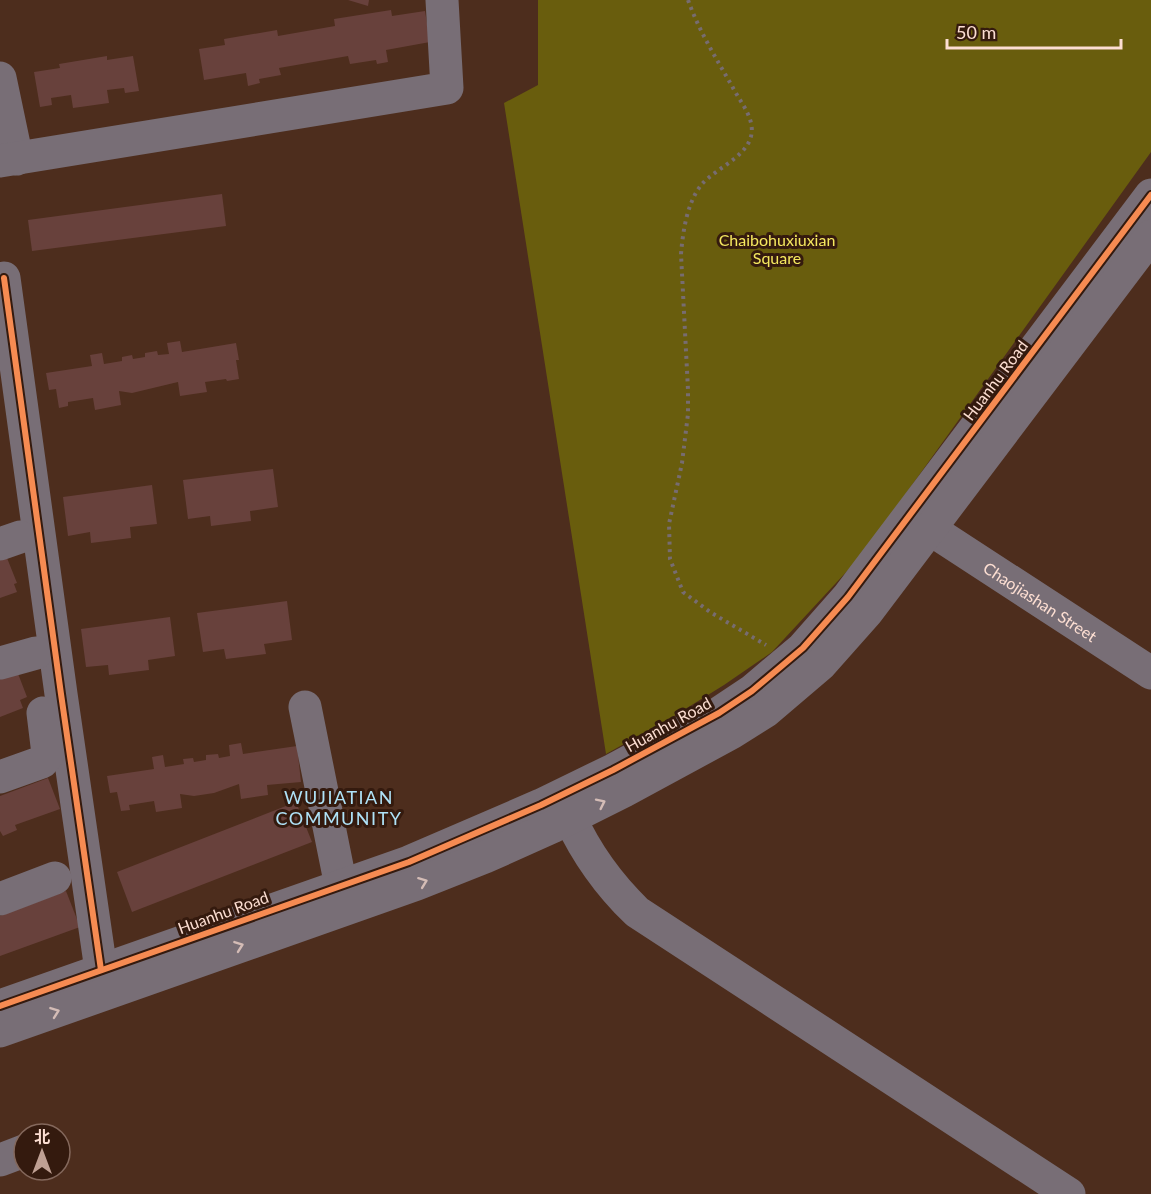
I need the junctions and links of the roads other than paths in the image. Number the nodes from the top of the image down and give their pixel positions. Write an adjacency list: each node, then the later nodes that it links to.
1 (442, 0): 3 (street)
2 (0, 78): 3 (street)
3 (9, 160)
4 (1151, 195): 17 (street, Huanhu Road)
5 (1151, 236): 8 (street)
6 (4, 278): 19 (street)
7 (0, 417): 9 (street)
8 (930, 529): 12 (street, Chaojiashan Street); 15 (street, one-way to 8)
9 (10, 541): 10 (street)
10 (36, 653): 11 (street); 14 (street)
11 (0, 663)
12 (1151, 673)
13 (305, 707): 17 (street)
14 (0, 777)
15 (570, 818): 21 (street, one-way to 15); 22 (street)
16 (55, 878): 18 (street)
17 (341, 886): 19 (street, Huanhu Road)
18 (0, 898)
19 (101, 970): 20 (street, Huanhu Road)
20 (0, 1006)
21 (0, 1031)
22 (1069, 1194)

